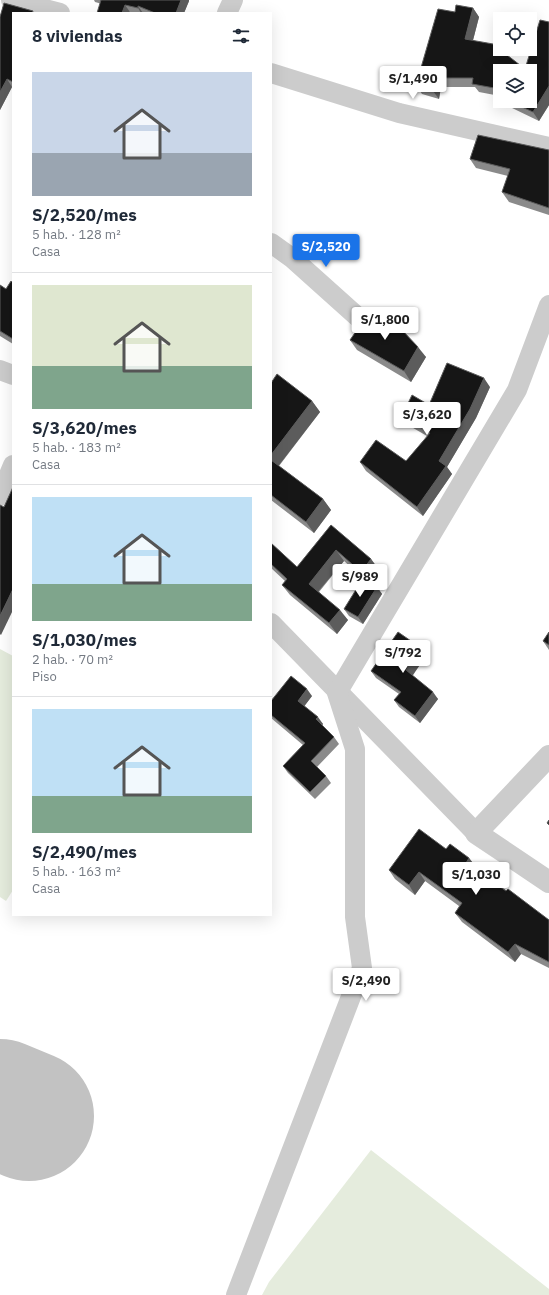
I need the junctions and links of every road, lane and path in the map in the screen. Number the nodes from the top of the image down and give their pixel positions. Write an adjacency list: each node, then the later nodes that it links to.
1 (11, 0): 3 (street)
2 (234, 0): 4 (street)
3 (56, 12)
4 (228, 12)
5 (272, 73): 6 (street)
6 (549, 147)
7 (272, 244): 9 (street)
8 (549, 305): 15 (street)
9 (360, 319)
10 (0, 370): 11 (street)
11 (12, 375)
12 (12, 467): 13 (street)
13 (0, 496)
14 (272, 624): 15 (street)
15 (337, 692): 17 (street); 19 (street)
16 (549, 756): 17 (street)
17 (476, 833): 18 (street)
18 (549, 882)
19 (236, 1295)

